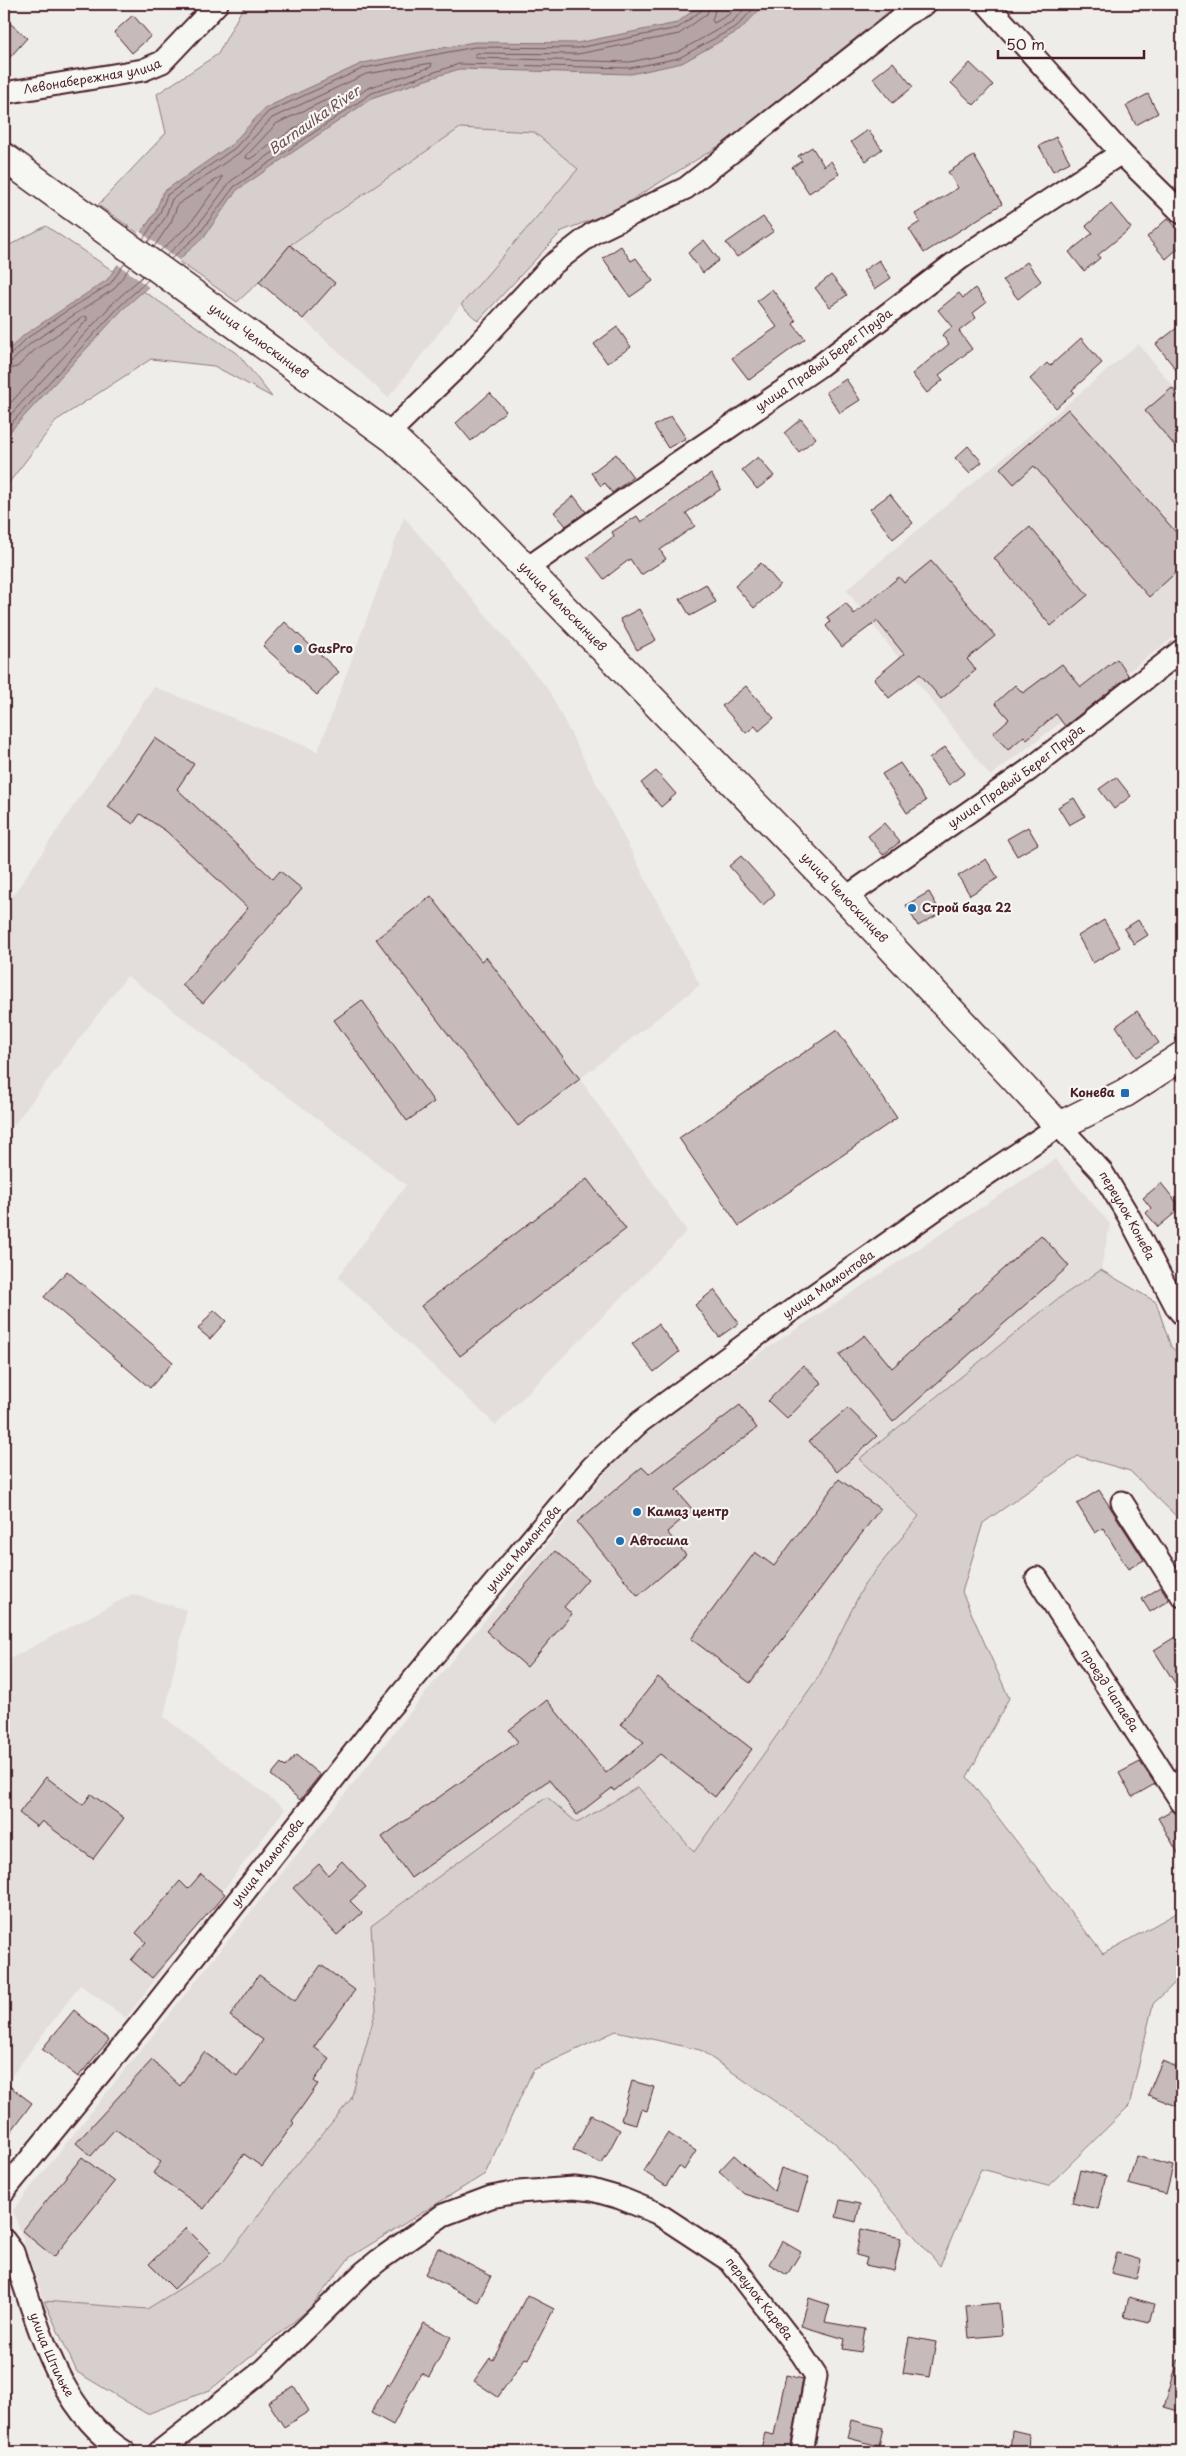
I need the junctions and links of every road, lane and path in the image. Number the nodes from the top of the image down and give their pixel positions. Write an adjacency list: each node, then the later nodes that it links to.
1 (217, 4): 4 (street, Левонабережная улица)
2 (925, 4): 8 (street)
3 (987, 4): 5 (street)
4 (4, 93)
5 (1121, 153): 7 (street); 9 (street, улица Правый Берег Пруда)
6 (4, 157): 8 (main road, улица Челюскинцев)
7 (1182, 212)
8 (388, 434): 9 (main road, улица Челюскинцев)
9 (526, 569): 11 (main road, улица Челюскинцев)
10 (1182, 650): 11 (street, улица Правый Берег Пруда)
11 (845, 898): 13 (main road, улица Челюскинцев)
12 (1182, 1056): 13 (main road, улица Мамонтова)
13 (1059, 1126): 14 (street, переулок Конева); 19 (street, улица Мамонтова)
14 (1182, 1314)
15 (1122, 1502): 17 (street)
16 (1037, 1578): 18 (street, проезд Чапаева)
17 (1182, 1596)
18 (1182, 1803)
19 (4, 2191)
20 (4, 2240): 21 (street, улица Штильке)
21 (125, 2452)
22 (159, 2452): 23 (street, переулок Карева)
23 (802, 2452)

